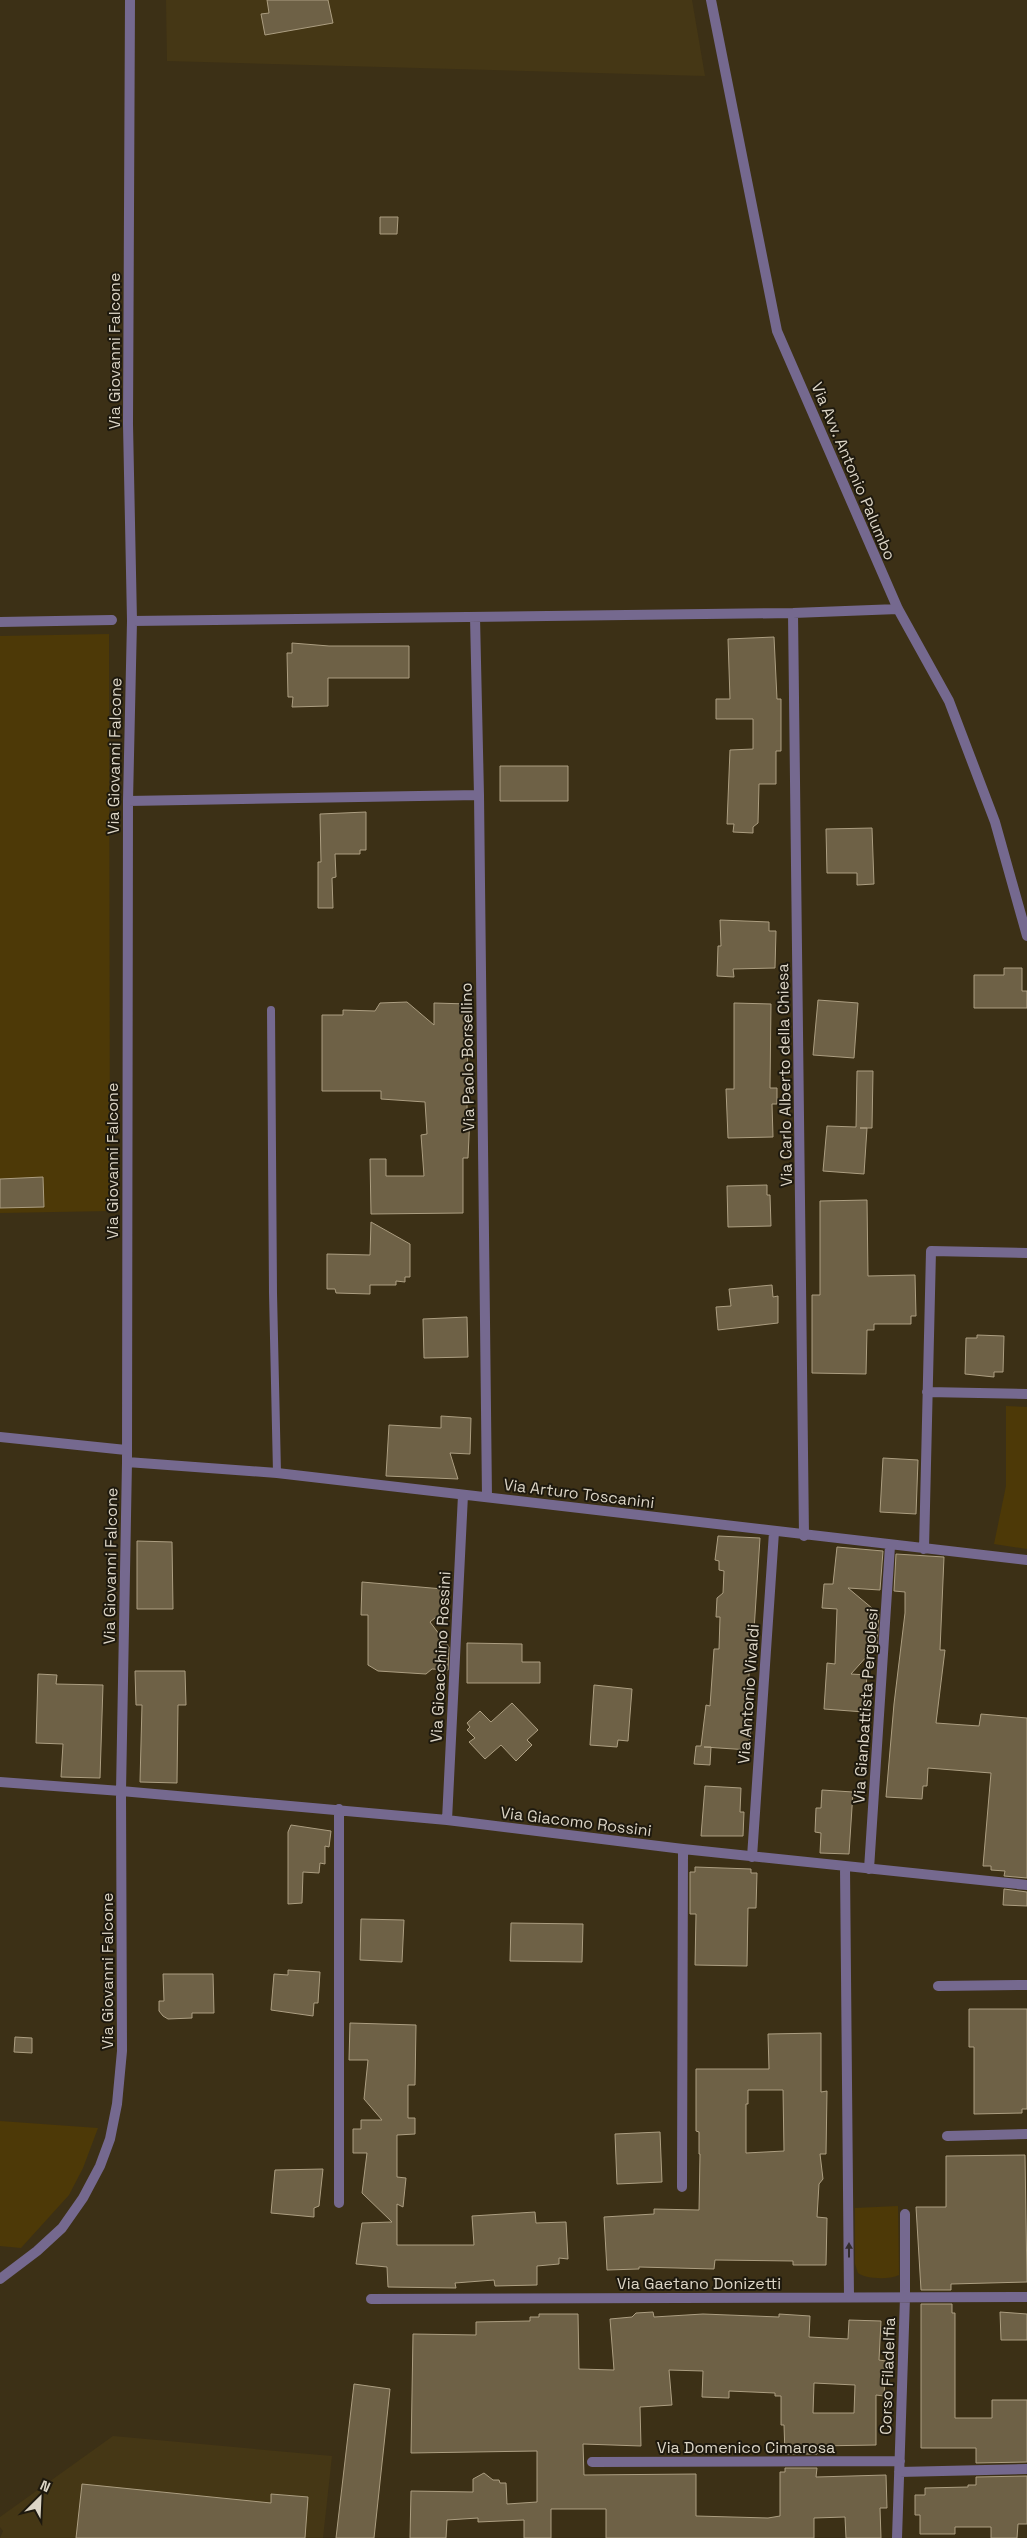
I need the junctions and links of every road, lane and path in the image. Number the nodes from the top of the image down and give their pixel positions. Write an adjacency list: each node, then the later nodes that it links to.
1 (130, 0): 7 (street, Via Giovanni Falcone)
2 (711, 0): 3 (street, Via Avv. Antonio Palumbo)
3 (898, 609): 4 (street); 11 (street, Via Avv. Antonio Palumbo)
4 (793, 613): 5 (street); 23 (street, Via Carlo Alberto della Chiesa)
5 (475, 617): 7 (street); 9 (street, Via Paolo Borsellino)
6 (112, 620): 8 (street)
7 (132, 621): 10 (street, Via Giovanni Falcone)
8 (0, 622)
9 (479, 795): 10 (street); 21 (street, Via Paolo Borsellino)
10 (128, 801): 17 (street, Via Giovanni Falcone)
11 (1027, 936)
12 (271, 1010): 19 (lane)
13 (1027, 1253): 14 (street)
14 (928, 1392): 15 (street); 25 (street)
15 (1027, 1394)
16 (0, 1437): 17 (street)
17 (126, 1450): 18 (street, Via Giovanni Falcone)
18 (127, 1462): 19 (street, Via Arturo Toscanini); 28 (street, Via Giovanni Falcone)
19 (278, 1473): 20 (street, Via Arturo Toscanini)
20 (463, 1495): 21 (street, Via Arturo Toscanini); 30 (street, Via Gioacchino Rossini)
21 (487, 1497): 22 (street, Via Arturo Toscanini)
22 (774, 1532): 23 (street, Via Arturo Toscanini); 32 (street, Via Antonio Vivaldi)
23 (804, 1536): 24 (street, Via Arturo Toscanini)
24 (890, 1546): 25 (street, Via Arturo Toscanini); 34 (street, Via Gianbattista Pergolesi)
25 (924, 1549): 26 (street, Via Arturo Toscanini)
26 (1027, 1560)
27 (0, 1782): 28 (street, Via Giacomo Rossini)
28 (122, 1790): 29 (street, Via Giacomo Rossini); 43 (street, Via Giovanni Falcone)
29 (339, 1809): 30 (street, Via Giacomo Rossini); 41 (street)
30 (447, 1820): 31 (street, Via Giacomo Rossini)
31 (683, 1849): 32 (street, Via Giacomo Rossini); 40 (street)
32 (752, 1857): 33 (street, Via Giacomo Rossini)
33 (845, 1867): 34 (street, Via Giacomo Rossini); 44 (street, one-way to 33)
34 (870, 1869): 35 (street, Via Giacomo Rossini)
35 (1027, 1884)
36 (1027, 1985): 37 (street)
37 (938, 1986)
38 (1027, 2134): 39 (street)
39 (947, 2136)
40 (682, 2187)
41 (339, 2203)
42 (905, 2214): 45 (street, Corso Filadelfia)
43 (0, 2279)
44 (849, 2297): 45 (street, Via Gaetano Donizetti); 47 (street, Via Gaetano Donizetti)
45 (905, 2297): 46 (street, Via Gaetano Donizetti); 49 (street, Corso Filadelfia)
46 (1027, 2297)
47 (371, 2299)
48 (592, 2462): 49 (street, Via Domenico Cimarosa)
49 (899, 2467): 50 (street, Via Domenico Cimarosa); 51 (street, Corso Filadelfia)
50 (1027, 2469)
51 (897, 2538)

